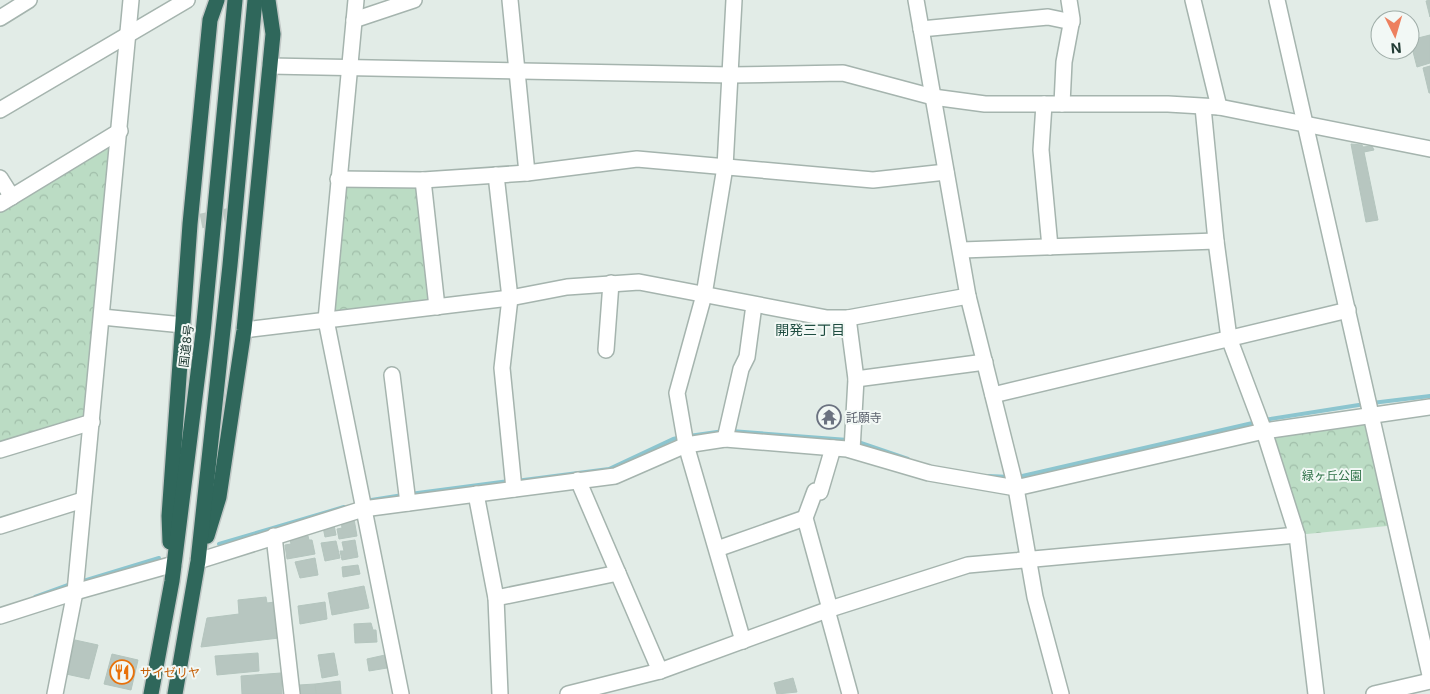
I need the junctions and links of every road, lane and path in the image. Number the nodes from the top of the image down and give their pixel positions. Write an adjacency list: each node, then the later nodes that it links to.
1 (29, 0): 16 (street)
2 (131, 0): 20 (street)
3 (187, 0): 20 (street)
4 (217, 0): 55 (highway)
5 (235, 0): 86 (highway, 国道8号)
6 (255, 0): 85 (highway)
7 (268, 0): 21 (highway)
8 (356, 0): 17 (street)
9 (414, 0): 17 (street)
10 (510, 0): 23 (street)
11 (734, 0): 24 (street)
12 (916, 0): 19 (street)
13 (1069, 0): 18 (street)
14 (1193, 0): 29 (street)
15 (1277, 0): 31 (street)
16 (0, 18)
17 (354, 20): 22 (street)
18 (1072, 22): 19 (street); 27 (street)
19 (921, 29): 25 (street)
20 (130, 33): 30 (street); 32 (street)
21 (270, 66): 22 (street); 56 (highway)
22 (350, 67): 23 (street); 39 (street)
23 (517, 72): 24 (street); 36 (street)
24 (731, 75): 25 (street); 34 (street)
25 (933, 97): 26 (street); 35 (street)
26 (1044, 104): 27 (street); 43 (street)
27 (1062, 104): 28 (street)
28 (1202, 106): 29 (street); 42 (street)
29 (1219, 107): 31 (street)
30 (0, 110)
31 (1306, 124): 33 (street); 51 (street)
32 (120, 131): 41 (street); 52 (street)
33 (1430, 149)
34 (725, 167): 35 (street); 36 (street); 46 (street)
35 (946, 172): 44 (street)
36 (528, 173): 37 (street)
37 (496, 175): 40 (street); 48 (street)
38 (0, 178): 41 (street)
39 (338, 179): 40 (street); 54 (street)
40 (423, 180): 50 (street)
41 (6, 200)
42 (1216, 241): 43 (street); 57 (street)
43 (1050, 247): 44 (street)
44 (962, 250): 47 (street)
45 (611, 283): 46 (street); 48 (street); 58 (street)
46 (704, 296): 49 (street); 68 (street)
47 (968, 296): 53 (street); 59 (street)
48 (510, 298): 50 (street); 74 (street)
49 (754, 305): 53 (street); 67 (street)
50 (437, 306): 54 (street)
51 (1348, 310): 57 (street); 64 (street)
52 (102, 317): 55 (street); 65 (street)
53 (848, 318): 61 (street)
54 (326, 320): 56 (street); 78 (street)
55 (183, 325): 86 (highway)
56 (244, 330): 85 (highway)
57 (1229, 338): 62 (street); 66 (street)
58 (606, 350)
59 (985, 362): 61 (street); 62 (street)
60 (392, 376): 77 (street)
61 (856, 379): 71 (street)
62 (993, 395): 73 (street)
63 (1430, 407): 64 (street)
64 (1372, 416): 66 (street); 94 (street)
65 (92, 422): 70 (street); 76 (street)
66 (1264, 431): 73 (street); 81 (street)
67 (725, 439): 68 (street); 69 (street)
68 (686, 445): 72 (street); 83 (street)
69 (833, 448): 71 (street); 79 (street)
70 (0, 450)
71 (852, 450): 73 (street)
72 (578, 480): 74 (street); 87 (street)
73 (1016, 488): 84 (street)
74 (514, 489): 75 (street)
75 (476, 494): 77 (street); 89 (street)
76 (83, 500): 80 (street); 88 (street)
77 (408, 503): 78 (street)
78 (363, 509): 82 (street); 100 (street)
79 (805, 518): 83 (street); 90 (street)
80 (0, 526)
81 (1296, 535): 84 (street); 105 (street)
82 (274, 536): 85 (street); 99 (street)
83 (716, 549): 92 (street)
84 (1030, 558): 90 (street); 104 (street)
85 (198, 561): 98 (highway)
86 (173, 564): 88 (street); 97 (highway, 国道8号)
87 (618, 573): 89 (street); 93 (street)
88 (75, 592): 91 (street); 96 (street)
89 (496, 598): 101 (street)
90 (829, 610): 92 (street); 103 (street)
91 (0, 616)
92 (743, 641): 93 (street)
93 (660, 671): 102 (street)
94 (1430, 675)
95 (1430, 681): 106 (street)
96 (55, 694)
97 (151, 694)
98 (175, 694)
99 (292, 694)
100 (401, 694)
101 (500, 694)
102 (568, 694)
103 (850, 694)
104 (1061, 694)
105 (1316, 694)
106 (1374, 694)

